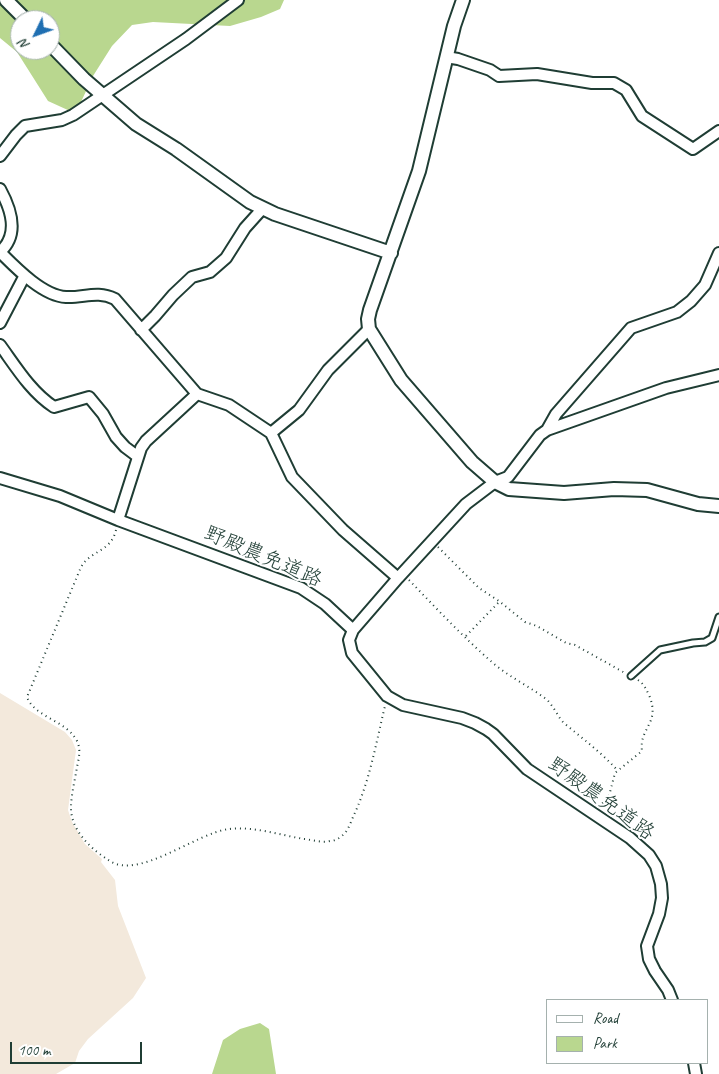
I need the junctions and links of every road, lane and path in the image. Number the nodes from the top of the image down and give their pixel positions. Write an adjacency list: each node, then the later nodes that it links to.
1 (6, 0): 4 (street)
2 (238, 0): 7 (street)
3 (464, 0): 6 (street)
4 (16, 10)
5 (60, 54): 7 (street)
6 (446, 57): 8 (street); 13 (street)
7 (101, 94): 9 (street); 11 (street)
8 (719, 131)
9 (0, 156)
10 (0, 189): 12 (street)
11 (262, 208): 13 (street); 18 (street)
12 (0, 252): 15 (street)
13 (390, 252): 17 (street)
14 (719, 254): 22 (street)
15 (24, 277): 16 (street); 18 (street)
16 (0, 324)
17 (369, 329): 23 (street); 26 (street)
18 (140, 330): 21 (street)
19 (0, 345): 24 (street)
20 (719, 375): 22 (street)
21 (197, 394): 23 (street); 24 (street)
22 (547, 430): 26 (street)
23 (272, 433): 30 (street)
24 (137, 456): 28 (street)
25 (0, 478): 28 (street, 野殿農免道路)
26 (495, 482): 27 (street); 29 (street)
27 (719, 506)
28 (118, 520): 33 (street, 野殿農免道路); 36 (path)
29 (432, 541): 30 (street); 31 (path)
30 (400, 575): 33 (street); 34 (path)
31 (499, 601): 34 (path); 35 (path)
32 (719, 617): 35 (lane)
33 (353, 630): 36 (street, 野殿農免道路)
34 (466, 636): 37 (path)
35 (631, 676): 37 (path)
36 (387, 696): 39 (street, 野殿農免道路)
37 (619, 772): 38 (path)
38 (602, 811)
39 (672, 999)

